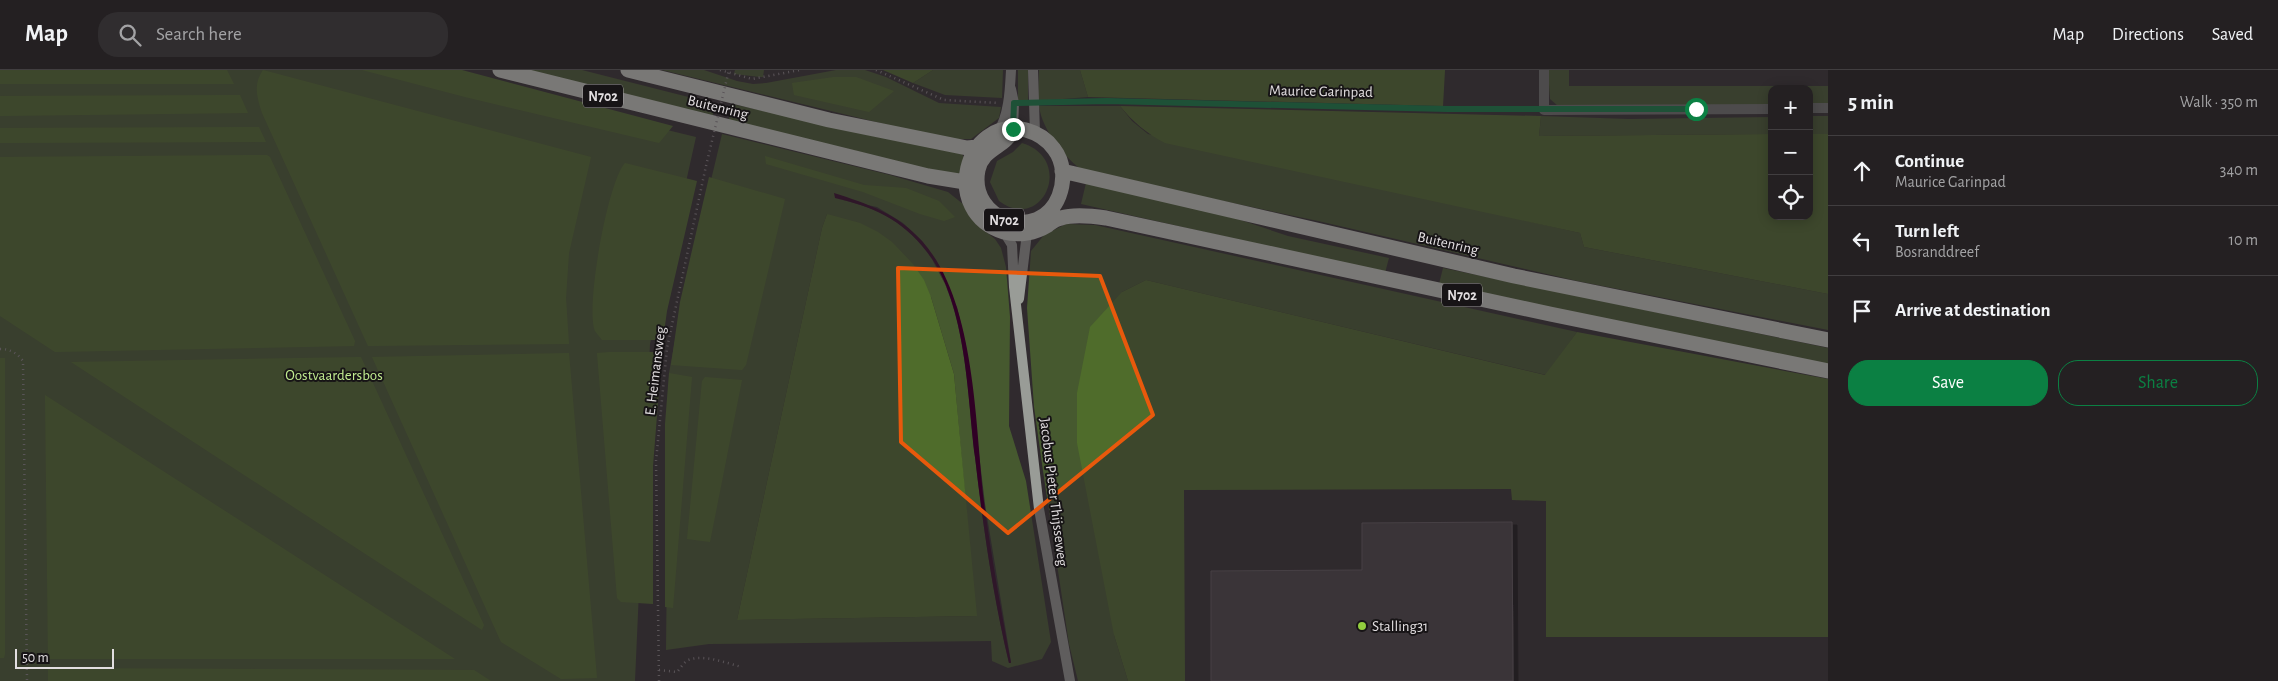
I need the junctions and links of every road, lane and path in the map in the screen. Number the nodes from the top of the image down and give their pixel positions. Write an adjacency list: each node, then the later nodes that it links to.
1 (500, 70): 22 (highway, Buitenring / N702)
2 (628, 70): 20 (highway, Buitenring / N702)
3 (720, 70): 5 (path)
4 (729, 70): 31 (path, E. Heimansweg, bridge)
5 (800, 70)
6 (876, 70): 11 (path)
7 (1011, 70): 10 (street)
8 (1033, 70): 12 (street)
9 (1544, 70): 16 (street)
10 (1010, 86): 11 (street); 17 (street)
11 (1007, 103): 18 (street)
12 (1033, 103): 16 (path, Maurice Garinpad); 19 (street)
13 (1813, 108): 14 (street)
14 (1828, 108)
15 (1768, 109): 16 (street)
16 (1544, 110)
17 (1013, 129): 18 (highway); 19 (highway); 22 (highway, N702)
18 (998, 132): 20 (highway)
19 (1035, 133): 21 (highway)
20 (978, 147): 22 (highway)
21 (1062, 171): 23 (highway); 27 (highway, Buitenring / N702)
22 (970, 189): 24 (highway, N702); 25 (highway, N702)
23 (1054, 214): 24 (highway, N702); 29 (highway, N702)
24 (1029, 227): 25 (highway, N702); 26 (street, Jacobus Pieter Thijsseweg)
25 (1004, 232): 26 (street, Jacobus Pieter Thijsseweg)
26 (1018, 306): 34 (street, Jacobus Pieter Thijsseweg)
27 (1828, 340)
28 (0, 349): 32 (path)
29 (1828, 371)
30 (742, 667): 31 (path)
31 (659, 670): 33 (path, E. Heimansweg)
32 (27, 681)
33 (659, 681)
34 (1070, 681)

